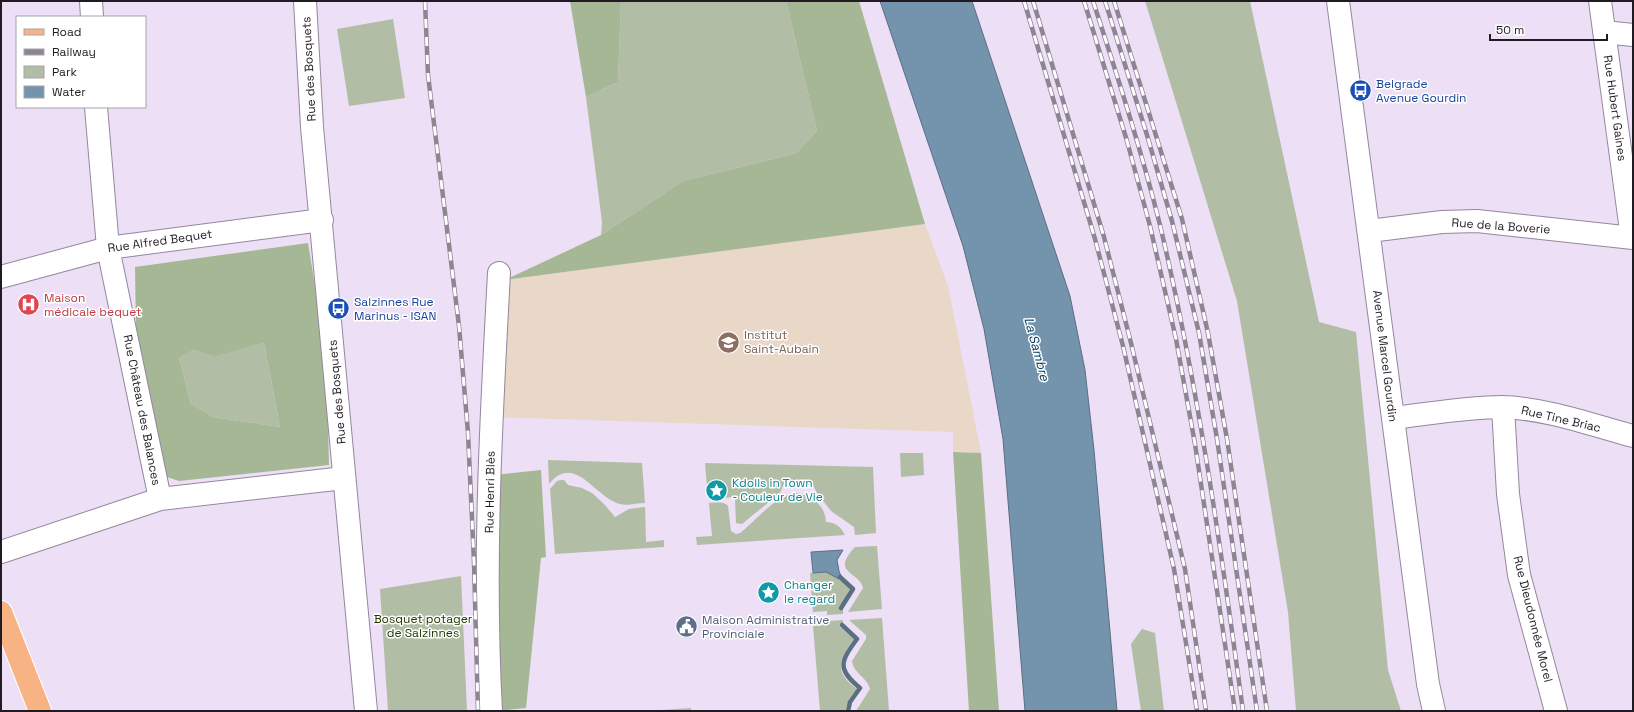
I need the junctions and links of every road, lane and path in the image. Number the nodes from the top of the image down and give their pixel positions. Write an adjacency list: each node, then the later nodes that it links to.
1 (91, 1): 5 (street)
2 (305, 1): 9 (street, Rue des Bosquets)
3 (1338, 1): 10 (street, Avenue Marcel Gourdin)
4 (1600, 1): 6 (street, Rue Hubert Gaines)
5 (92, 16)
6 (1604, 32): 7 (street); 11 (street, Rue Hubert Gaines)
7 (1633, 35)
8 (96, 108): 12 (street, Rue Château des Balances)
9 (322, 220): 12 (street, Rue Alfred Bequet); 18 (street, Rue des Bosquets)
10 (1369, 231): 11 (street, Rue de la Boverie); 16 (street, Avenue Marcel Gourdin)
11 (1633, 238)
12 (108, 248): 14 (street, Rue Alfred Bequet); 19 (street, Rue Château des Balances)
13 (499, 273): 24 (street, Rue Henri Blès)
14 (1, 277)
15 (1503, 407): 16 (street, Rue Tine Briac); 17 (street, Rue Tine Briac); 26 (street, Rue Dieudonnée Morel)
16 (1393, 418): 25 (street, Avenue Marcel Gourdin)
17 (1633, 436)
18 (344, 478): 19 (street); 23 (street, Rue des Bosquets)
19 (160, 499): 20 (street)
20 (1, 552)
21 (1, 612): 22 (main road)
22 (40, 711)
23 (366, 711)
24 (491, 711)
25 (1434, 711)
26 (1556, 711)

